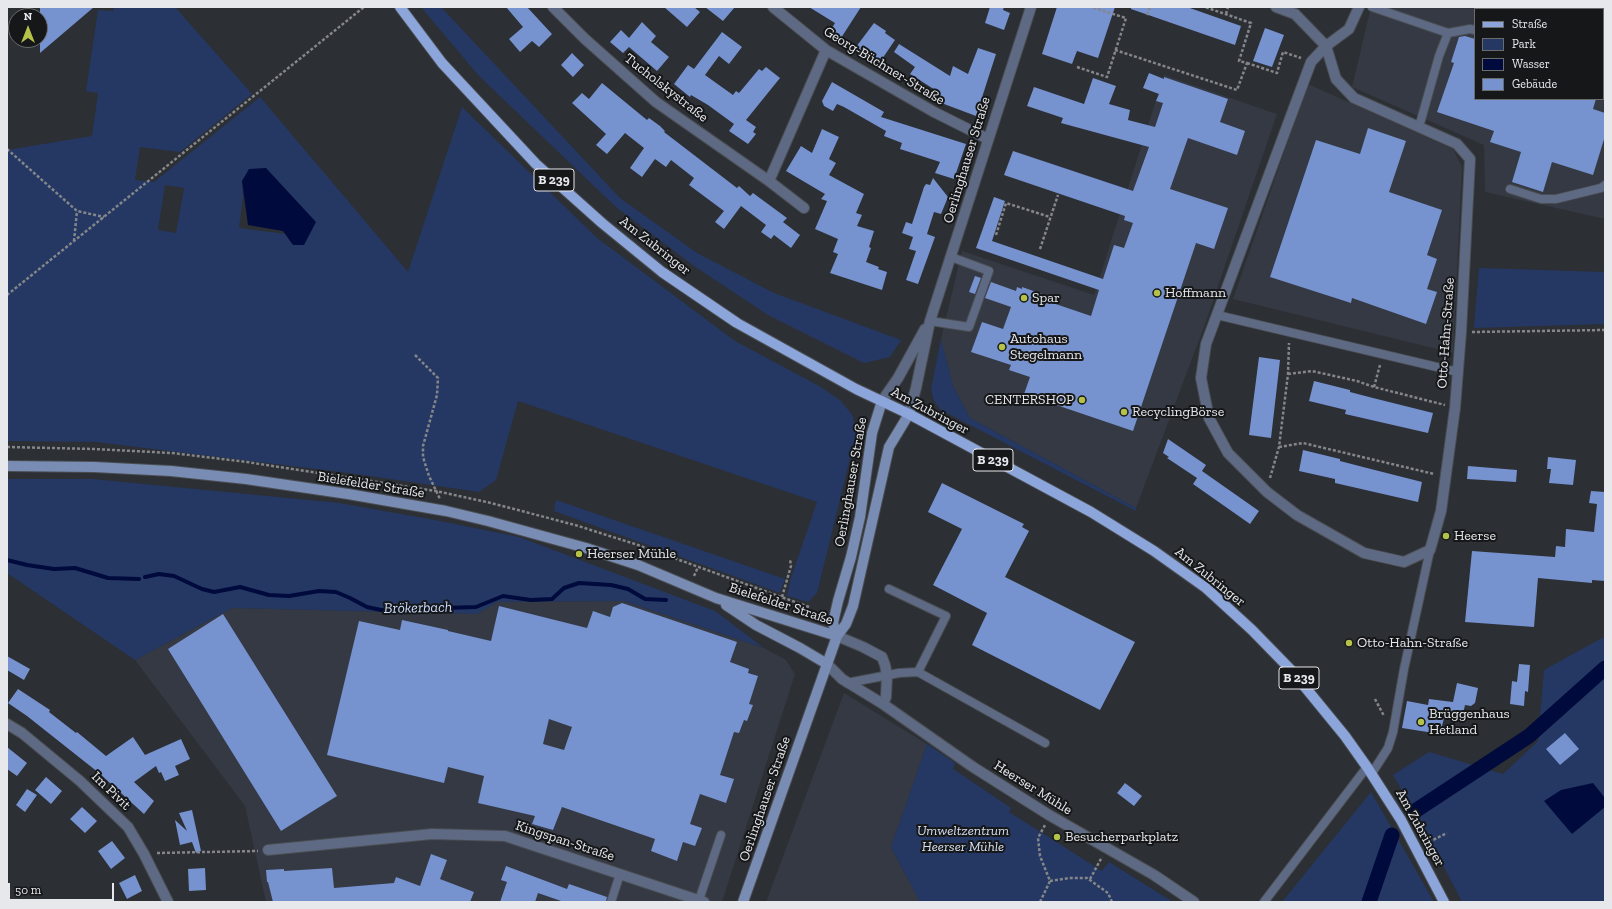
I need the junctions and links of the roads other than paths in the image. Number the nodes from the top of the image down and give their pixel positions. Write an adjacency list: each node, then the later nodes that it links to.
1 (400, 7): 22 (main road, Am Zubringer / B 239)
2 (553, 7): 14 (street, Tucholskystraße)
3 (773, 7): 11 (street, Georg-Büchner-Straße)
4 (1031, 7): 13 (street, Oerlinghauser Straße)
5 (1276, 7): 10 (street)
6 (1359, 7): 10 (street)
7 (1372, 7): 9 (lane)
8 (1474, 30): 9 (lane)
9 (1448, 33): 12 (lane)
10 (1326, 46): 12 (street, Otto-Hahn-Straße); 19 (street)
11 (826, 50): 13 (street, Georg-Büchner-Straße); 14 (street)
12 (1419, 127): 21 (street, Otto-Hahn-Straße)
13 (988, 139): 18 (street, Oerlinghauser Straße)
14 (769, 182): 17 (street, Tucholskystraße)
15 (1605, 185): 16 (lane)
16 (1510, 190)
17 (804, 208)
18 (951, 257): 20 (street, Oerlinghauser Straße); 20 (lane)
19 (1217, 315): 21 (lane); 25 (street)
20 (930, 321): 22 (street, Oerlinghauser Straße); 23 (street, Oerlinghauser Straße)
21 (1458, 372): 25 (street, Otto-Hahn-Straße)
22 (882, 401): 23 (main road, Am Zubringer / B 239); 28 (main road, Oerlinghauser Straße)
23 (909, 414): 28 (main road, Oerlinghauser Straße); 36 (main road, Am Zubringer / B 239)
24 (7, 466): 27 (main road, Bielefelder Straße)
25 (1430, 550): 36 (lane)
26 (889, 589): 30 (lane)
27 (716, 598): 28 (main road, Bielefelder Straße); 29 (main road, Bielefelder Straße)
28 (837, 636): 29 (main road, Oerlinghauser Straße); 31 (street)
29 (827, 664): 32 (street, Heerser Mühle); 43 (main road, Oerlinghauser Straße)
30 (918, 672): 31 (lane); 35 (lane)
31 (887, 675): 32 (lane); 33 (street)
32 (847, 682): 33 (street, Heerser Mühle)
33 (883, 704): 44 (street, Heerser Mühle)
34 (7, 724): 41 (street, Im Pivit)
35 (1044, 743)
36 (1370, 770): 45 (lane); 46 (main road, Am Zubringer / B 239)
37 (721, 835): 40 (lane)
38 (268, 850): 39 (street, Kingspan-Straße)
39 (620, 874): 40 (street, Kingspan-Straße); 42 (lane)
40 (702, 901)
41 (168, 902)
42 (611, 902)
43 (743, 902)
44 (1194, 902)
45 (1264, 902)
46 (1444, 902)

